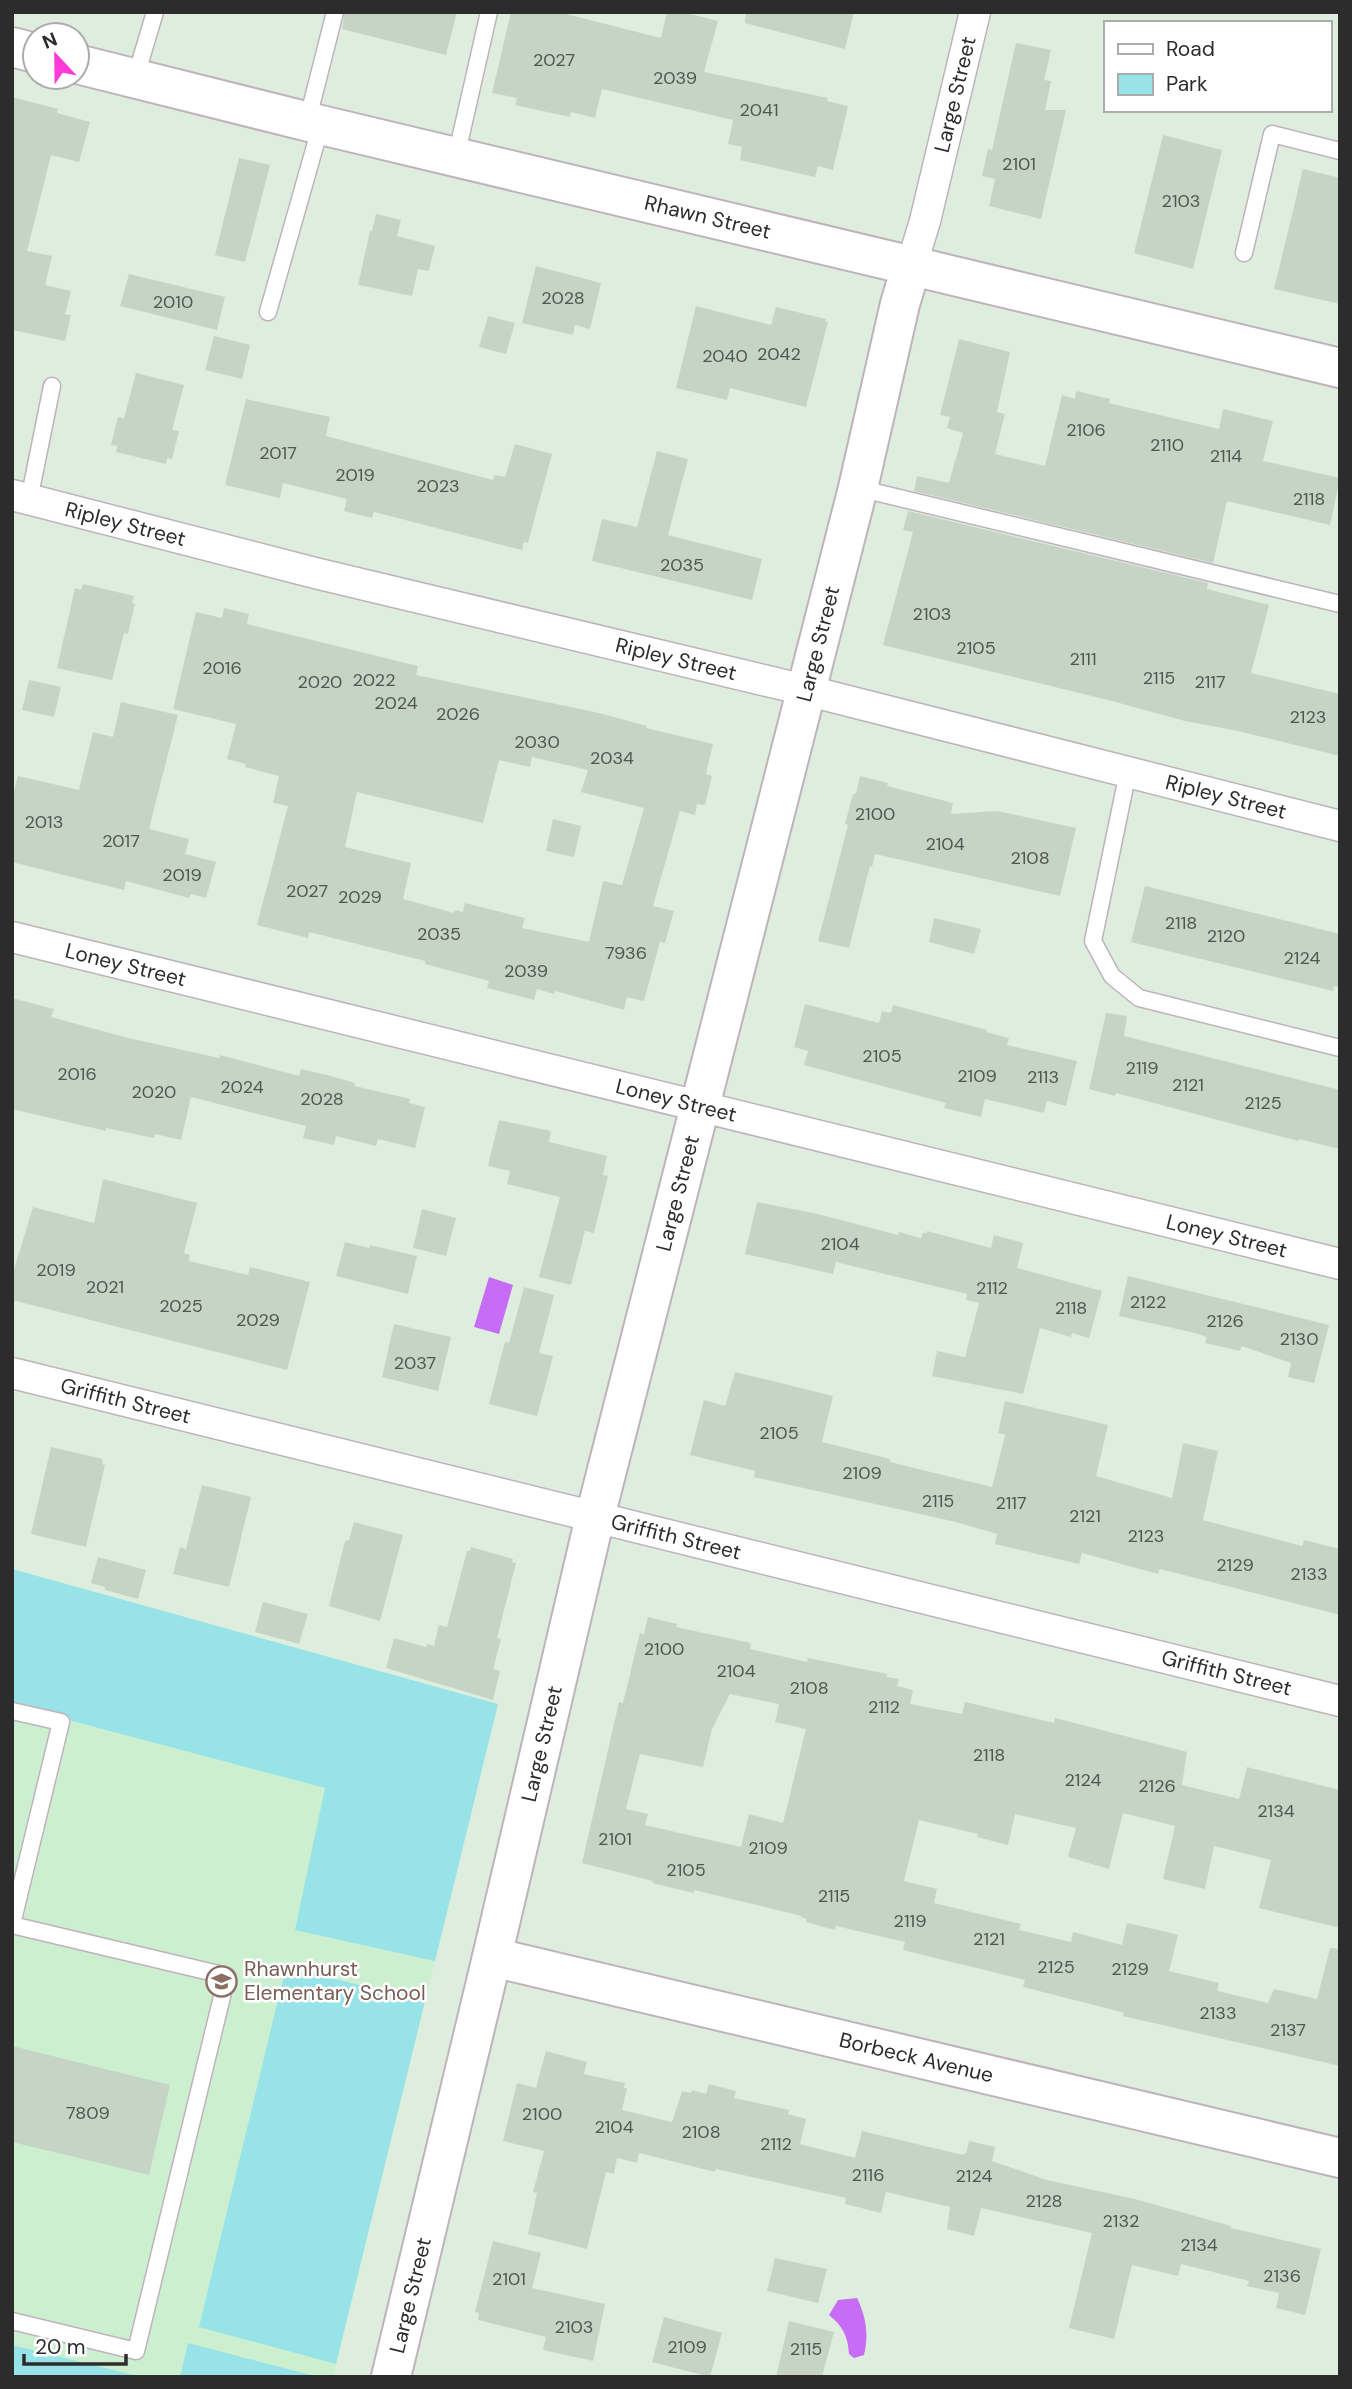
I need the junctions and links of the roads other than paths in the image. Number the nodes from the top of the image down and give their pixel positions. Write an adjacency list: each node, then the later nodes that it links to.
1 (155, 12): 6 (lane)
2 (335, 12): 7 (lane)
3 (489, 12): 9 (lane)
4 (975, 12): 11 (street, Large Street)
5 (91, 68): 6 (street, Rhawn Street)
6 (135, 79): 7 (street, Rhawn Street)
7 (314, 123): 9 (street, Rhawn Street); 12 (lane)
8 (1340, 151): 10 (lane)
9 (456, 157): 11 (street, Rhawn Street)
10 (1244, 253)
11 (912, 264): 13 (street, Rhawn Street); 15 (street, Large Street)
12 (268, 312)
13 (1340, 368)
14 (52, 386): 16 (lane)
15 (858, 488): 17 (lane); 18 (street, Large Street)
16 (21, 498): 18 (street, Ripley Street)
17 (1340, 604)
18 (805, 690): 19 (street, Ripley Street); 23 (street, Large Street)
19 (1128, 772): 20 (street, Ripley Street); 22 (lane)
20 (1340, 826)
21 (12, 937): 23 (street, Loney Street)
22 (1340, 1048)
23 (698, 1105): 24 (street, Loney Street); 26 (street, Large Street)
24 (1340, 1264)
25 (12, 1373): 26 (street, Griffith Street)
26 (595, 1517): 27 (street, Griffith Street); 30 (street, Large Street)
27 (1340, 1701)
28 (12, 1711): 29 (lane)
29 (12, 1925): 32 (lane)
30 (492, 1957): 31 (street, Borbeck Avenue); 33 (street, Large Street)
31 (1340, 2158)
32 (12, 2322)
33 (390, 2377)

